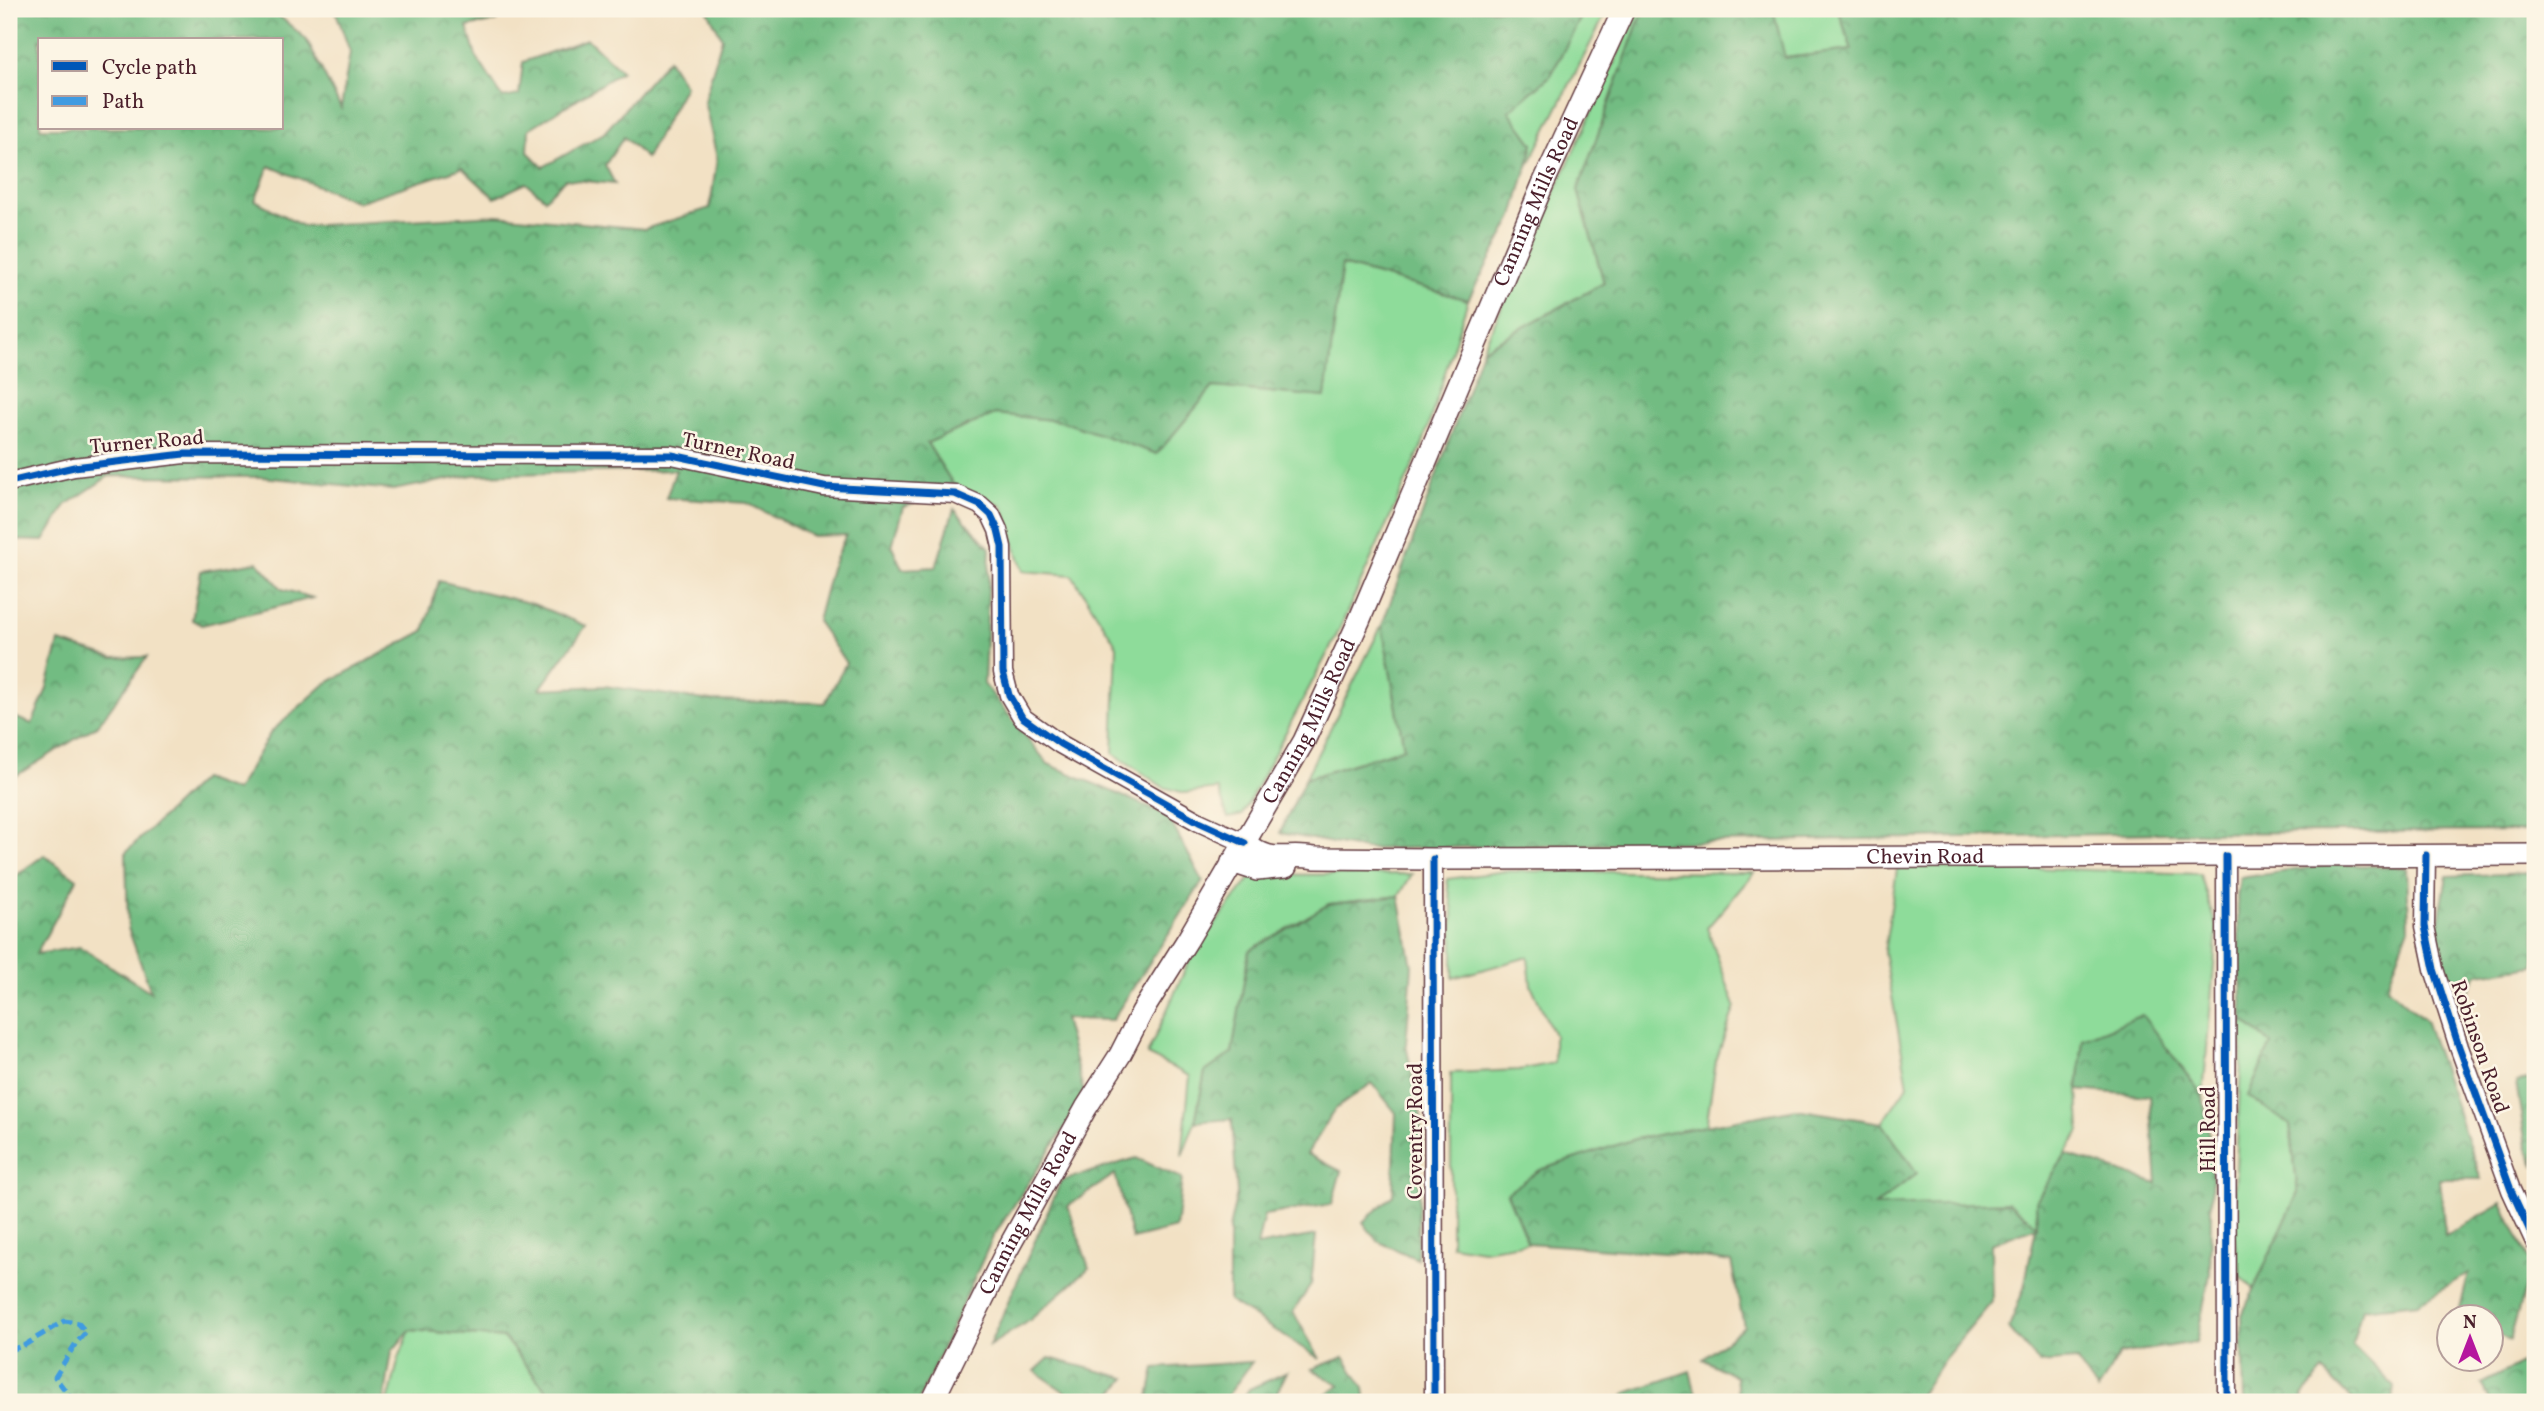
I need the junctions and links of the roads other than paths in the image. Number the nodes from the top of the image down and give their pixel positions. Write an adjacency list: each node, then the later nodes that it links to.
1 (1624, 9): 3 (main road, Canning Mills Road)
2 (9, 482): 3 (street, Turner Road)
3 (1244, 843): 7 (main road, Chevin Road); 9 (main road, Canning Mills Road)
4 (2426, 855): 5 (main road, Chevin Road); 6 (main road, Chevin Road); 10 (street, Robinson Road)
5 (2535, 855)
6 (2226, 856): 8 (main road, Chevin Road); 13 (street, Hill Road)
7 (1315, 858): 8 (main road, Chevin Road); 9 (main road, Chevin Road)
8 (1433, 859): 12 (street, Coventry Road)
9 (1232, 862): 11 (main road, Canning Mills Road)
10 (2535, 1242)
11 (932, 1402)
12 (1434, 1402)
13 (2227, 1402)

